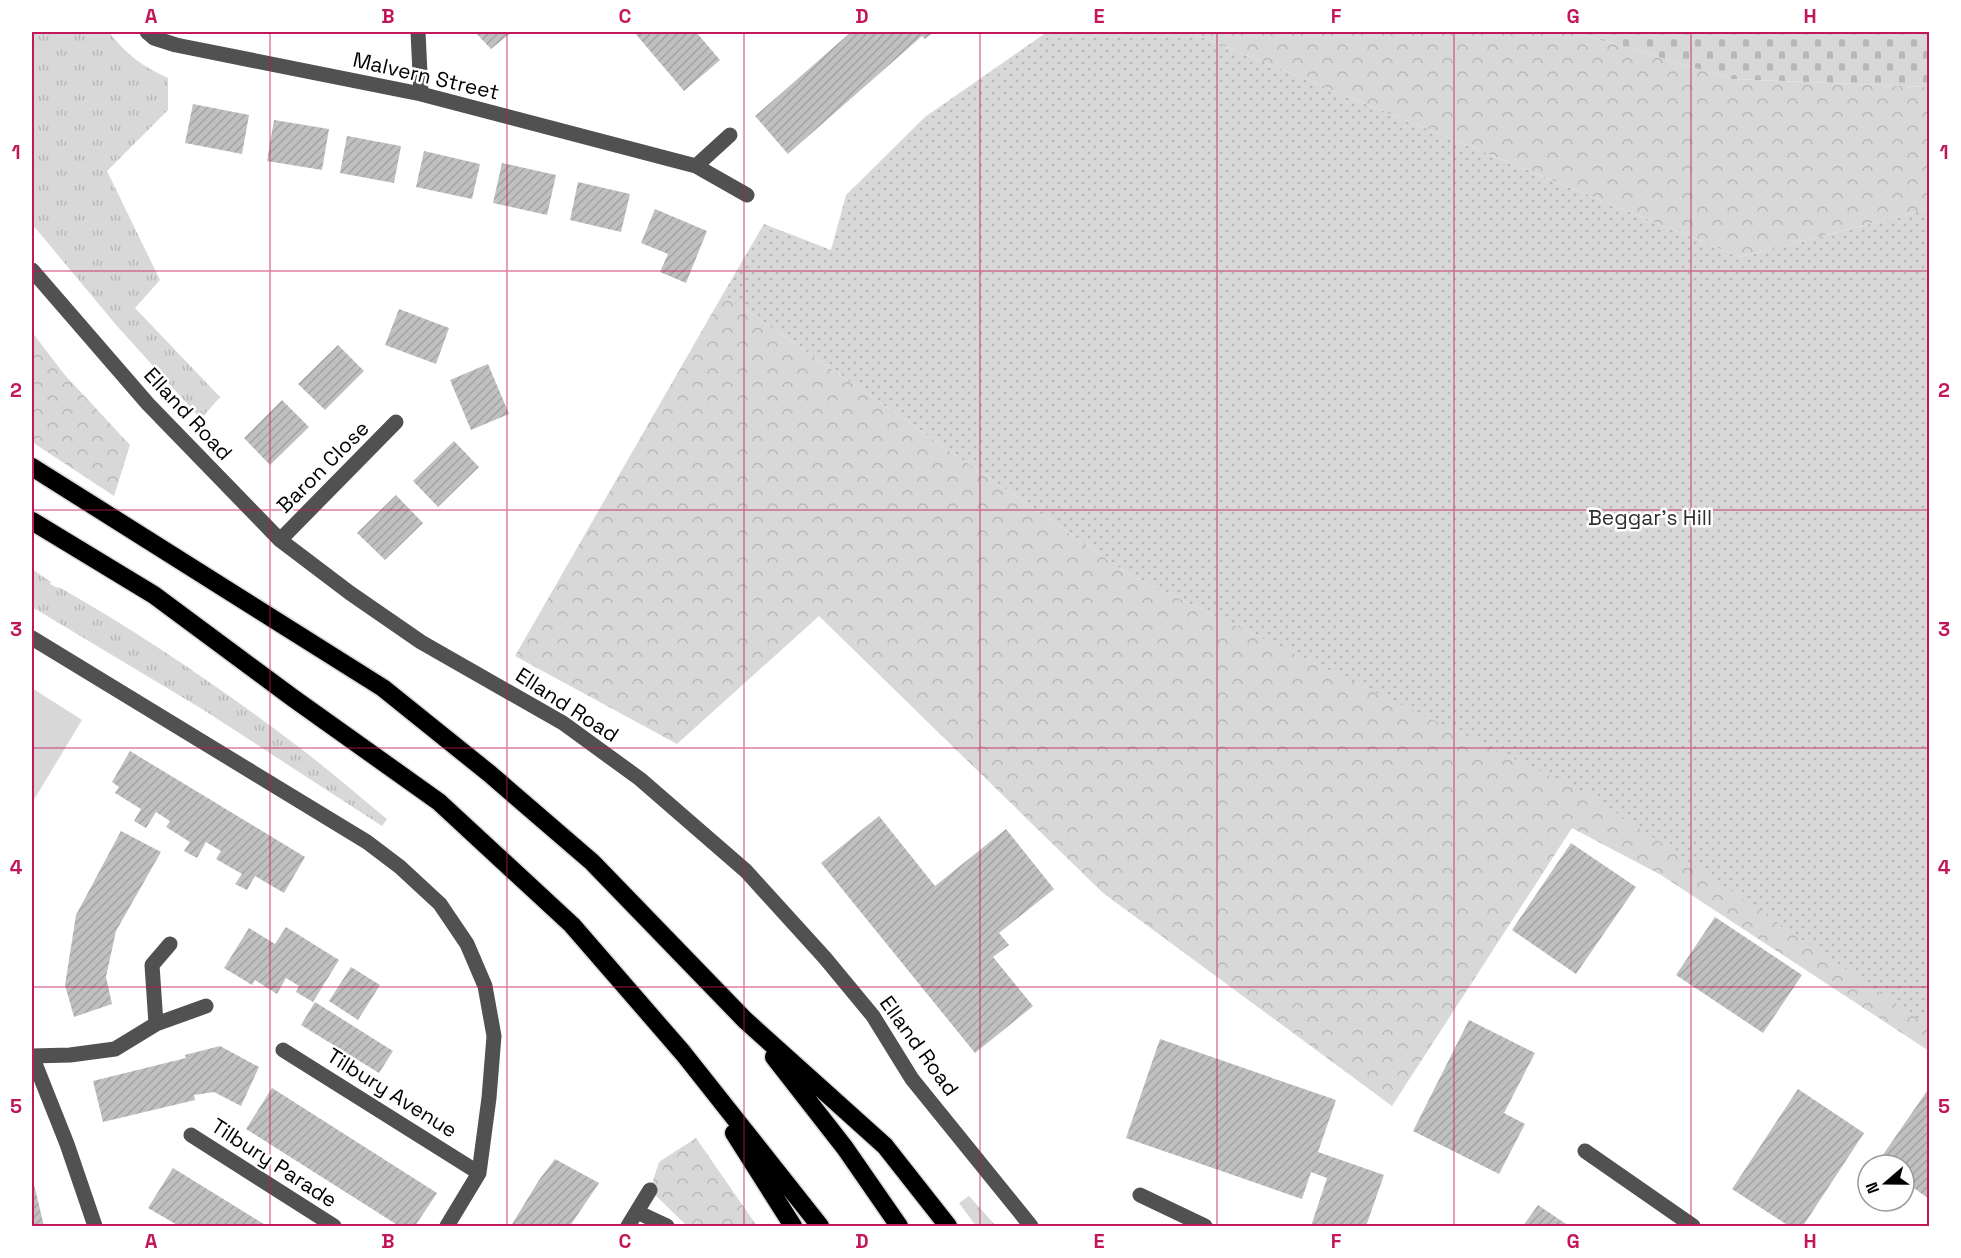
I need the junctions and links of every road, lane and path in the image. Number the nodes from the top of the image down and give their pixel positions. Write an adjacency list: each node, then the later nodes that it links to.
1 (147, 32): 3 (street, Malvern Street)
2 (418, 32): 3 (street)
3 (421, 94): 5 (street, Malvern Street)
4 (730, 135): 5 (street)
5 (696, 166): 6 (street, Malvern Street)
6 (747, 195)
7 (32, 270): 11 (street, Elland Road)
8 (396, 422): 11 (street, Baron Close)
9 (32, 467): 15 (highway)
10 (32, 521): 18 (highway)
11 (280, 540): 35 (street, Elland Road)
12 (32, 638): 22 (street)
13 (170, 944): 16 (street)
14 (206, 1006): 16 (street)
15 (745, 1020): 33 (highway); 34 (highway)
16 (156, 1024): 19 (street)
17 (283, 1050): 22 (street, Tilbury Avenue)
18 (683, 1053): 31 (highway); 32 (highway)
19 (32, 1056): 27 (street)
20 (190, 1135): 28 (street, Tilbury Parade)
21 (1585, 1151): 37 (street)
22 (479, 1173): 29 (street)
23 (650, 1190): 25 (street)
24 (1140, 1195): 36 (street)
25 (637, 1212): 26 (street); 30 (street)
26 (667, 1226)
27 (95, 1227)
28 (334, 1227)
29 (447, 1227)
30 (628, 1227)
31 (793, 1227)
32 (820, 1227)
33 (898, 1227)
34 (948, 1227)
35 (1031, 1227)
36 (1205, 1227)
37 (1693, 1227)

